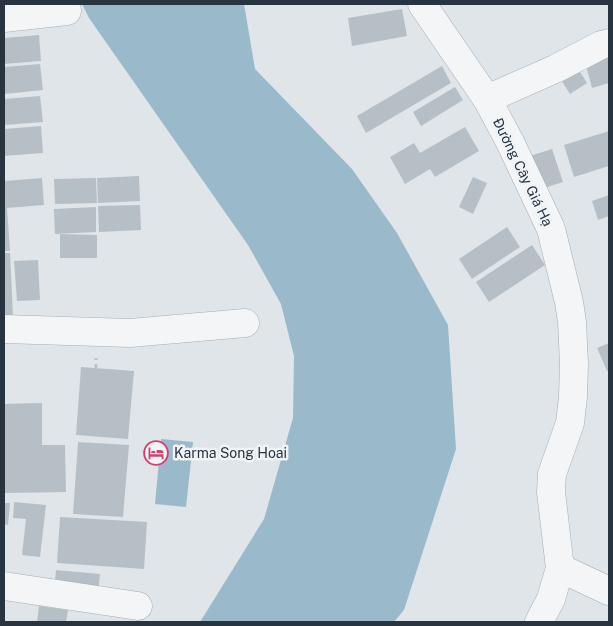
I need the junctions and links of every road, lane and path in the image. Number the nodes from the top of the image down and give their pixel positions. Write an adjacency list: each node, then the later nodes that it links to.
1 (422, 4): 5 (street, Đường Cây Giá Hạ)
2 (67, 11): 3 (street)
3 (4, 18)
4 (609, 42): 5 (street)
5 (487, 98): 8 (street, Đường Cây Giá Hạ)
6 (245, 323): 7 (street)
7 (4, 329)
8 (560, 568): 10 (street); 12 (street, Đường Cây Giá Hạ)
9 (4, 586): 11 (street)
10 (609, 591)
11 (138, 606)
12 (538, 622)

